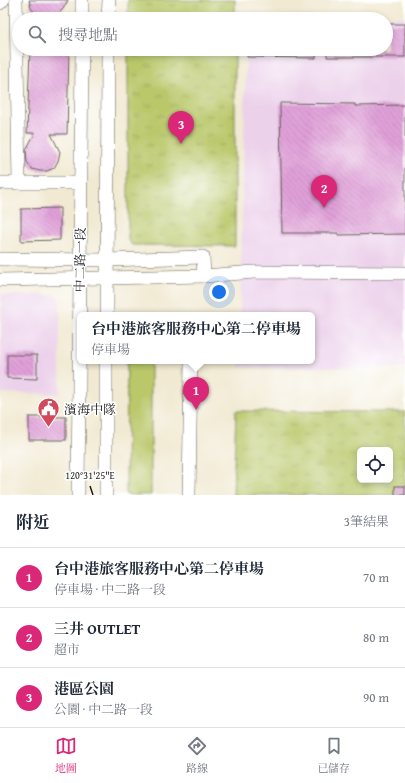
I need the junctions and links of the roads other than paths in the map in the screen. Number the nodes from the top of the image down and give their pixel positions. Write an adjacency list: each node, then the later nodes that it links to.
1 (3, 0): 5 (street)
2 (16, 0): 6 (street)
3 (82, 0): 7 (street)
4 (109, 0): 8 (street)
5 (0, 3)
6 (16, 12)
7 (82, 12)
8 (108, 12)
9 (17, 56): 13 (street)
10 (82, 56): 14 (street, 中二路一段)
11 (108, 56): 17 (street, 中二路一段)
12 (0, 183): 13 (street)
13 (19, 183): 14 (street)
14 (80, 183): 16 (street, 中二路一段)
15 (0, 259): 16 (street)
16 (80, 260): 17 (street); 20 (street, 中二路一段)
17 (107, 260): 19 (street); 21 (street, 中二路一段)
18 (405, 273): 19 (street)
19 (204, 276): 21 (street)
20 (79, 278): 21 (street); 22 (street); 23 (street, 中二路一段)
21 (107, 278): 24 (street, 中二路一段)
22 (0, 280)
23 (79, 312)
24 (106, 312)
25 (79, 364): 28 (street, 中二路一段)
26 (106, 364): 29 (street)
27 (191, 364): 30 (street)
28 (78, 495)
29 (106, 495)
30 (189, 495)

